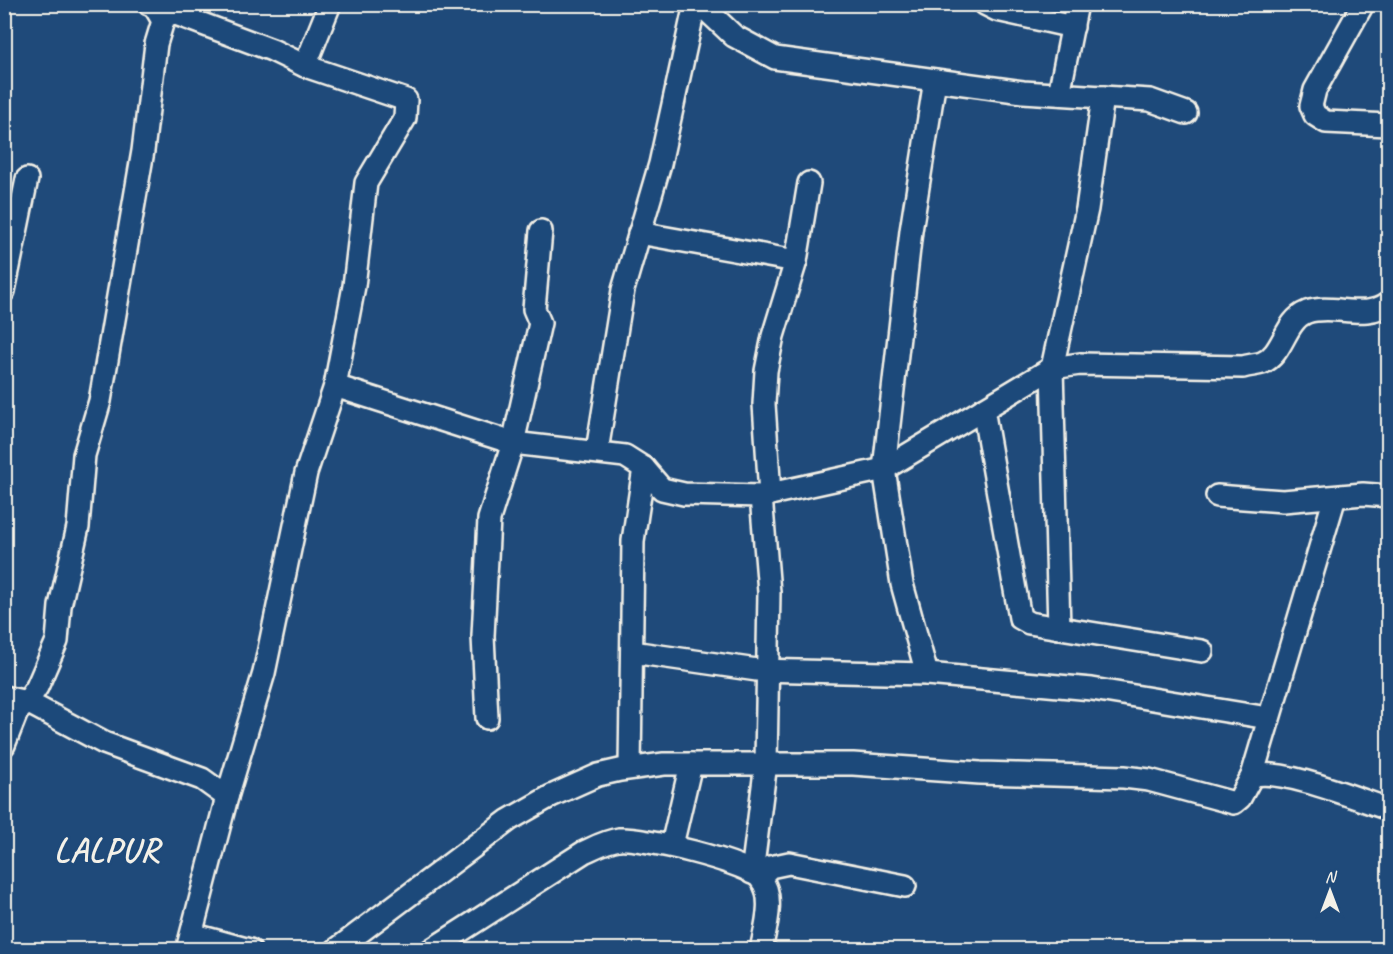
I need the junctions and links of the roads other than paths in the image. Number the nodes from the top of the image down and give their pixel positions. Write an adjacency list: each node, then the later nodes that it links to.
1 (330, 4): 9 (street)
2 (695, 4): 18 (street)
3 (700, 4): 10 (street)
4 (984, 4): 8 (street)
5 (1077, 4): 8 (street)
6 (1363, 4): 14 (street)
7 (152, 5): 9 (street); 39 (street)
8 (1073, 27): 11 (street)
9 (305, 66): 23 (street)
10 (934, 80): 11 (street); 28 (street)
11 (1059, 94): 12 (street)
12 (1103, 97): 13 (street); 22 (street)
13 (1186, 113)
14 (1389, 125)
15 (27, 179): 20 (street)
16 (809, 183): 19 (street)
17 (541, 231): 25 (street)
18 (639, 233): 19 (street); 26 (street)
19 (796, 261): 29 (street)
20 (4, 291)
21 (1389, 303): 22 (street)
22 (1052, 368): 24 (street); 33 (street)
23 (335, 386): 25 (street); 47 (street)
24 (983, 409): 28 (street); 33 (street)
25 (513, 443): 26 (street); 40 (street)
26 (597, 451): 27 (street)
27 (644, 468): 29 (street); 35 (street)
28 (885, 469): 29 (street); 37 (street)
29 (766, 495): 36 (street)
30 (1217, 496): 32 (street)
31 (1389, 496): 32 (street)
32 (1335, 497): 41 (street)
33 (1059, 628): 34 (street)
34 (1202, 651)
35 (632, 652): 36 (street); 45 (street)
36 (768, 668): 37 (street); 43 (street)
37 (927, 675): 41 (street)
38 (4, 697): 39 (street)
39 (27, 702): 42 (street); 47 (street)
40 (487, 718)
41 (1268, 718): 46 (street)
42 (4, 745)
43 (766, 763): 44 (street); 46 (street); 50 (street)
44 (691, 764): 45 (street); 49 (street)
45 (630, 768): 54 (street)
46 (1252, 776): 48 (street)
47 (227, 797): 52 (street)
48 (1389, 809)
49 (672, 845): 50 (street); 55 (street)
50 (756, 875): 51 (street); 56 (street)
51 (905, 886)
52 (189, 942): 53 (street)
53 (250, 950)
54 (336, 950)
55 (431, 950)
56 (761, 950)

